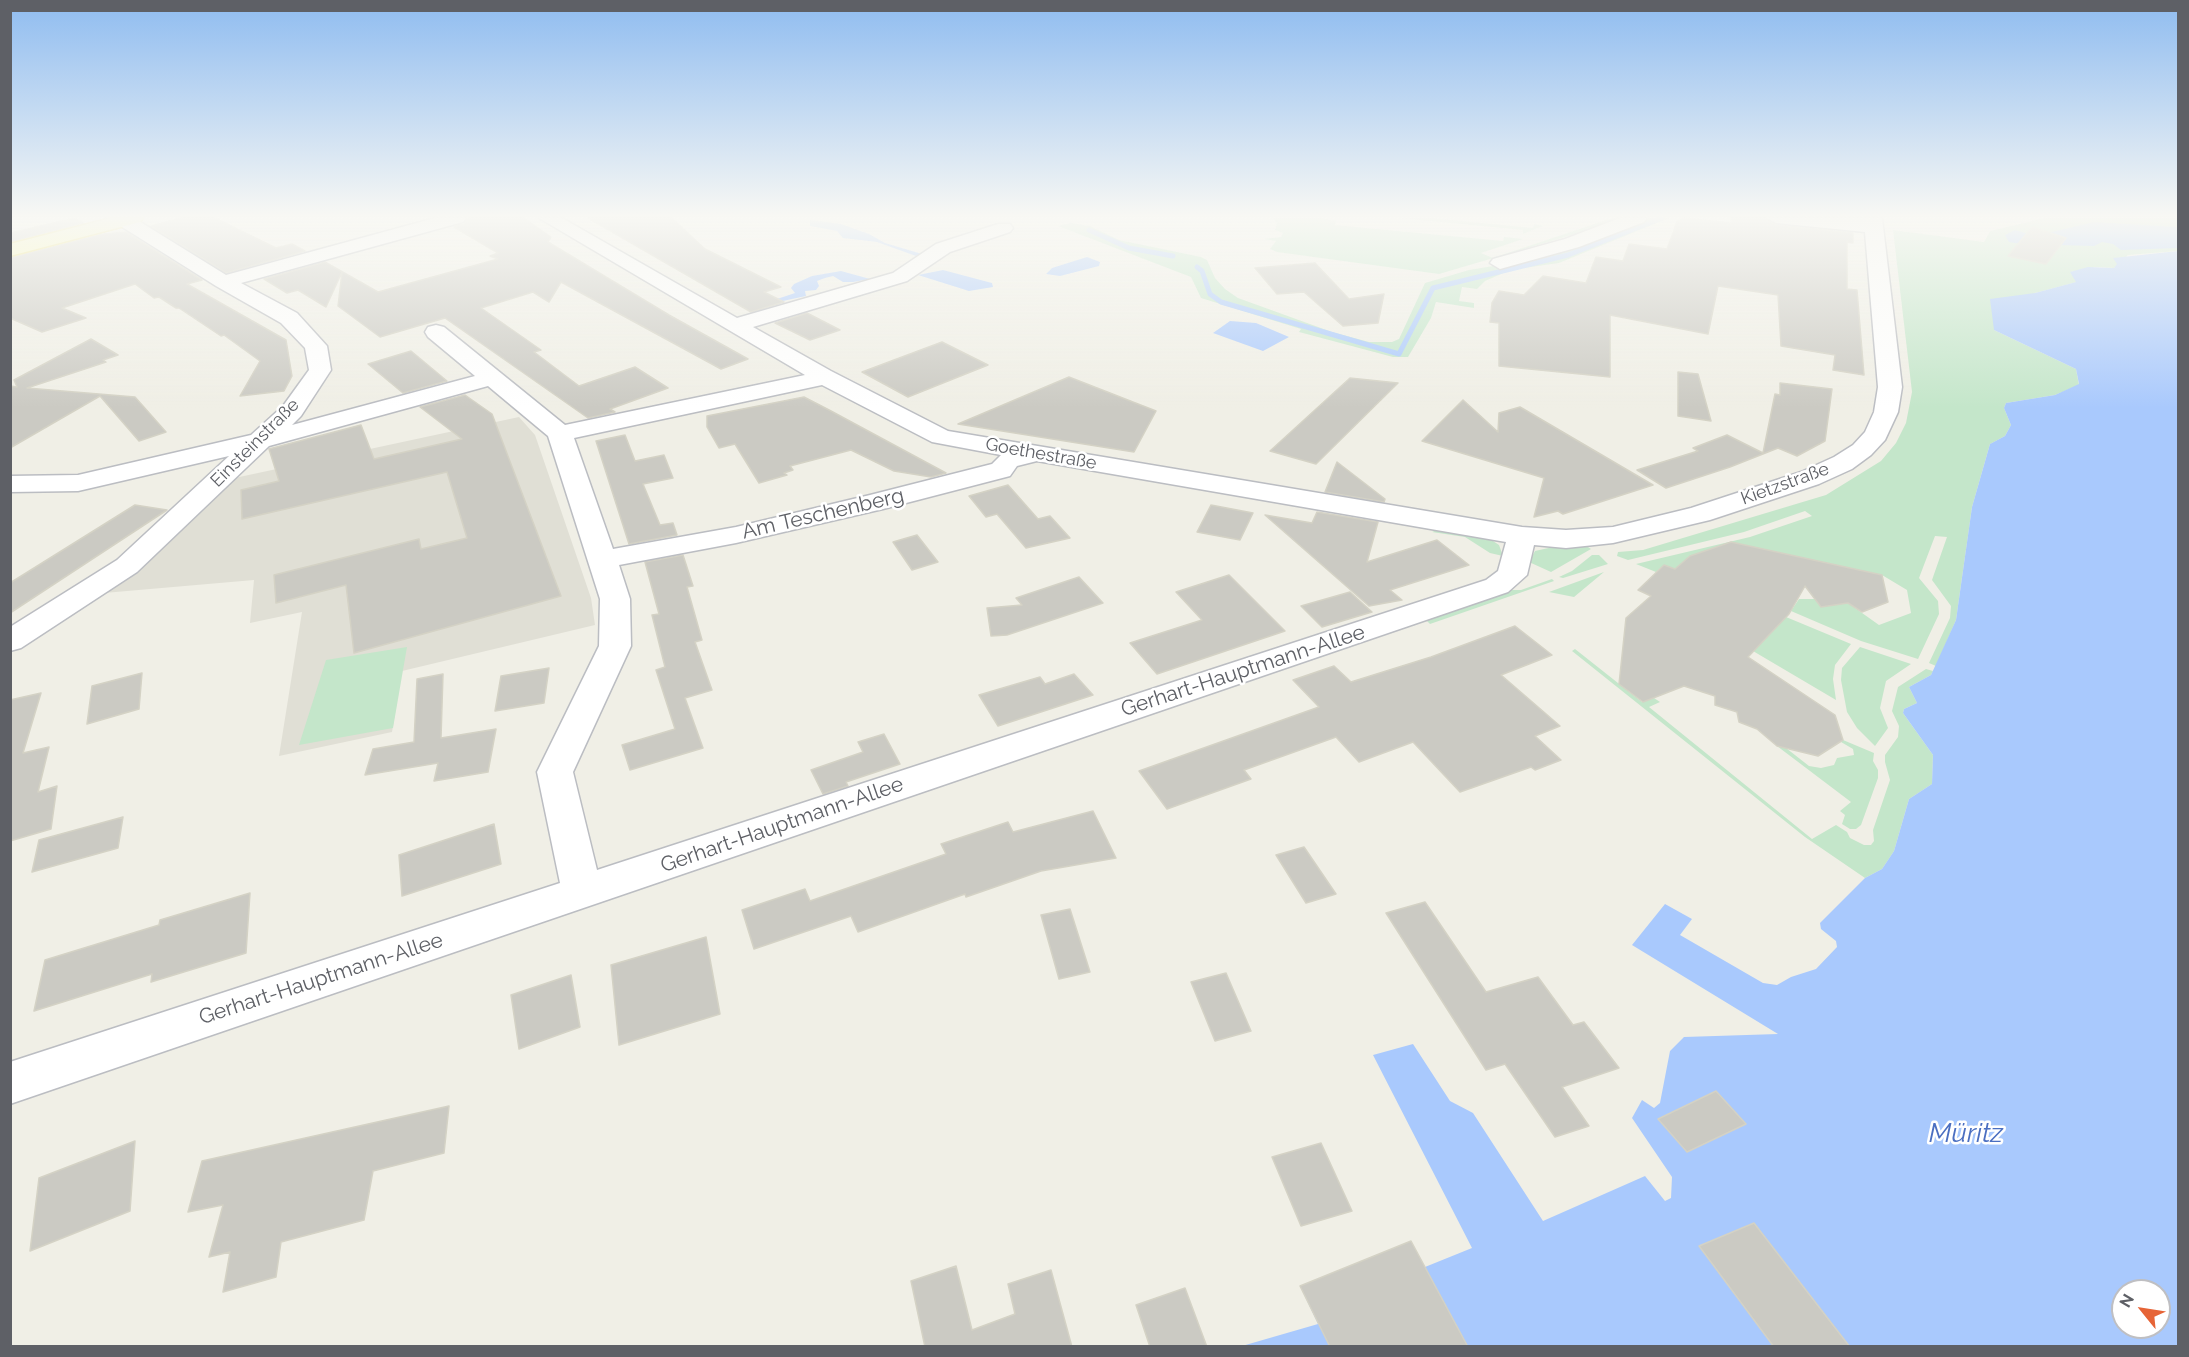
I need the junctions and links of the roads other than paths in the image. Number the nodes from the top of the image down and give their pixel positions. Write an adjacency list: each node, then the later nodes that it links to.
1 (659, 281): 5 (street, Goethestraße)
2 (885, 281): 5 (street)
3 (1880, 281): 14 (street, Kietzstraße)
4 (223, 282): 10 (street, Einsteinstraße)
5 (736, 325): 7 (street, Goethestraße)
6 (436, 332): 8 (street)
7 (823, 376): 9 (street); 11 (street, Goethestraße)
8 (493, 378): 9 (street); 10 (street)
9 (560, 433): 15 (street)
10 (260, 441): 12 (street); 16 (street, Einsteinstraße)
11 (1040, 453): 13 (street, Goethestraße); 15 (street, Am Teschenberg)
12 (10, 484)
13 (1522, 536): 14 (street, Goethestraße); 17 (street, Gerhart-Hauptmann-Allee)
14 (1585, 538)
15 (601, 560): 17 (street)
16 (10, 641)
17 (582, 893): 18 (street, Gerhart-Hauptmann-Allee)
18 (10, 1083)

